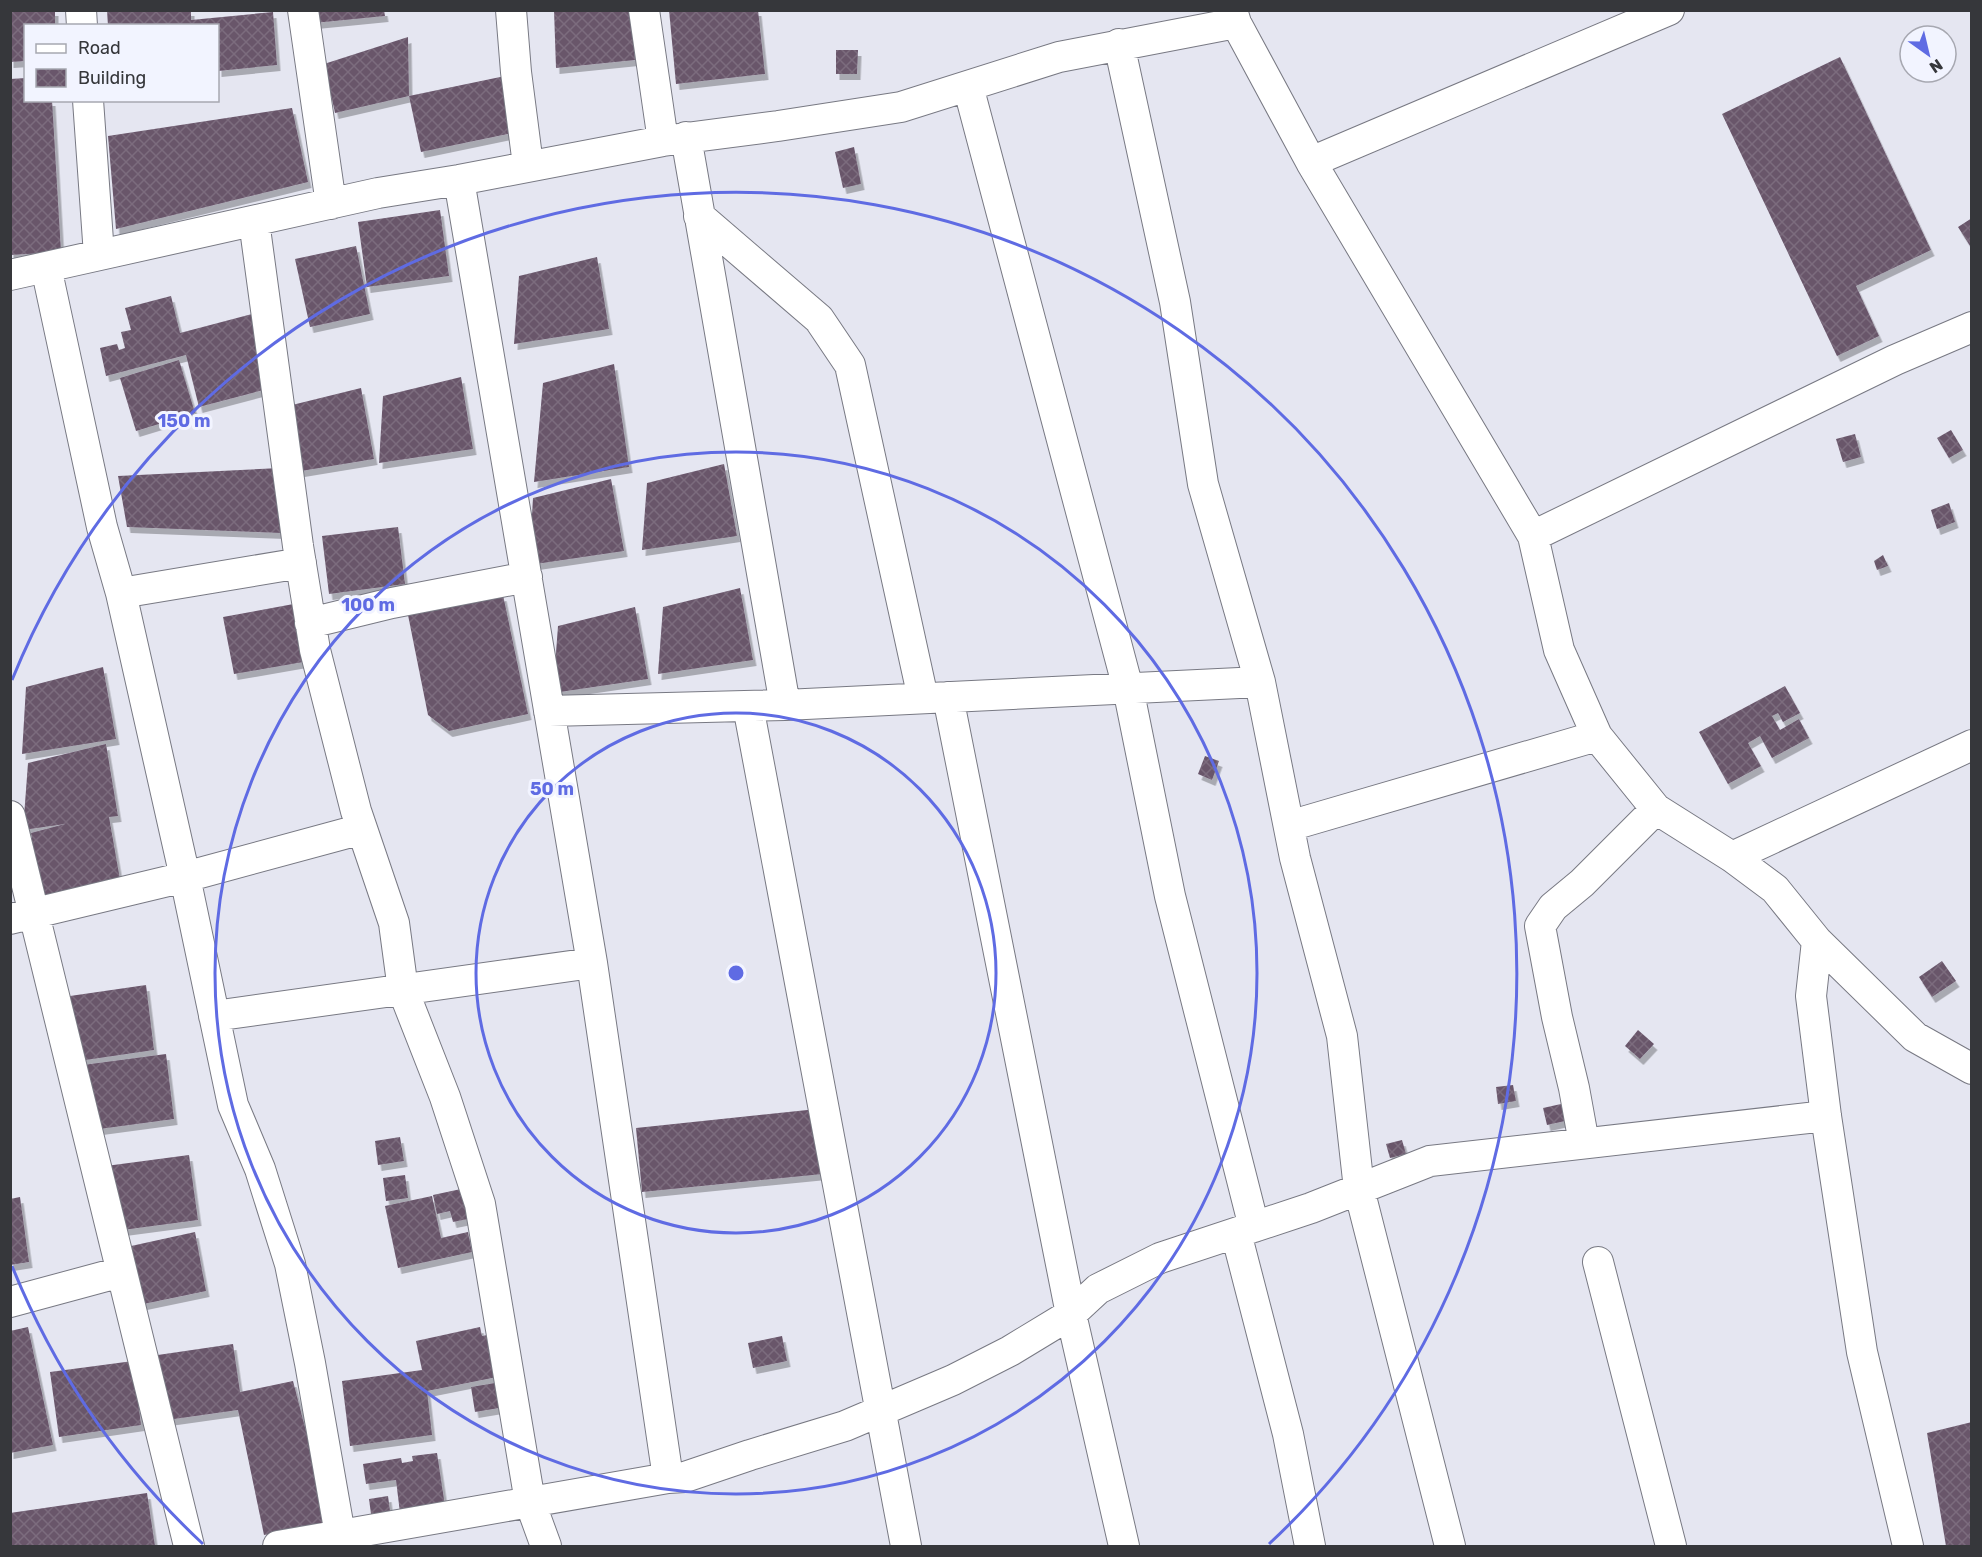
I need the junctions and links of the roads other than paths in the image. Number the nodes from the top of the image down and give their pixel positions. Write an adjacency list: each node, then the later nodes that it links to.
1 (303, 10): 13 (street)
2 (511, 10): 11 (street)
3 (644, 10): 9 (street)
4 (1669, 10): 10 (street)
5 (1234, 17): 6 (street); 10 (street)
6 (1119, 44): 7 (street); 25 (street)
7 (969, 86): 9 (street); 26 (street)
8 (88, 102): 16 (street)
9 (674, 139): 11 (street); 14 (street)
10 (1311, 162): 20 (street)
11 (528, 165): 12 (street)
12 (459, 180): 13 (street); 22 (street)
13 (331, 204): 15 (street)
14 (699, 216): 27 (street); 28 (street)
15 (254, 220): 16 (street); 21 (street)
16 (99, 255): 17 (street)
17 (45, 267): 18 (street); 23 (street)
18 (10, 275)
19 (1971, 327): 20 (street)
20 (1533, 536): 31 (street)
21 (301, 563): 23 (street); 24 (street)
22 (527, 578): 24 (street); 30 (street)
23 (121, 593): 38 (street)
24 (310, 623): 36 (street)
25 (1260, 682): 26 (street); 35 (street)
26 (1128, 688): 27 (street); 48 (street)
27 (936, 698): 28 (street); 52 (street)
28 (785, 705): 29 (street)
29 (748, 706): 30 (street); 53 (street)
30 (549, 711): 41 (street)
31 (1597, 736): 33 (street); 35 (street)
32 (1971, 745): 37 (street)
33 (1656, 809): 37 (street); 46 (street)
34 (10, 816): 39 (street)
35 (1289, 826): 47 (street)
36 (362, 829): 38 (street); 42 (street)
37 (1732, 857): 40 (street)
38 (185, 877): 39 (street); 43 (street)
39 (22, 916): 50 (street)
40 (1817, 941): 44 (street); 45 (street)
41 (592, 963): 42 (street); 54 (street)
42 (403, 990): 43 (street); 55 (street)
43 (214, 1016): 56 (street)
44 (1971, 1069)
45 (1826, 1116): 46 (street); 65 (street)
46 (1584, 1143): 47 (street)
47 (1359, 1189): 48 (street); 63 (street)
48 (1245, 1230): 52 (street); 62 (street)
49 (1598, 1262): 64 (street)
50 (121, 1272): 51 (street); 57 (street)
51 (10, 1302)
52 (1071, 1314): 53 (street); 61 (street)
53 (880, 1411): 54 (street); 60 (street)
54 (668, 1478): 55 (street)
55 (530, 1502): 56 (street); 59 (street)
56 (341, 1541): 58 (street)
57 (189, 1546)
58 (278, 1546)
59 (546, 1546)
60 (906, 1546)
61 (1124, 1546)
62 (1310, 1546)
63 (1450, 1546)
64 (1671, 1546)
65 (1908, 1546)

